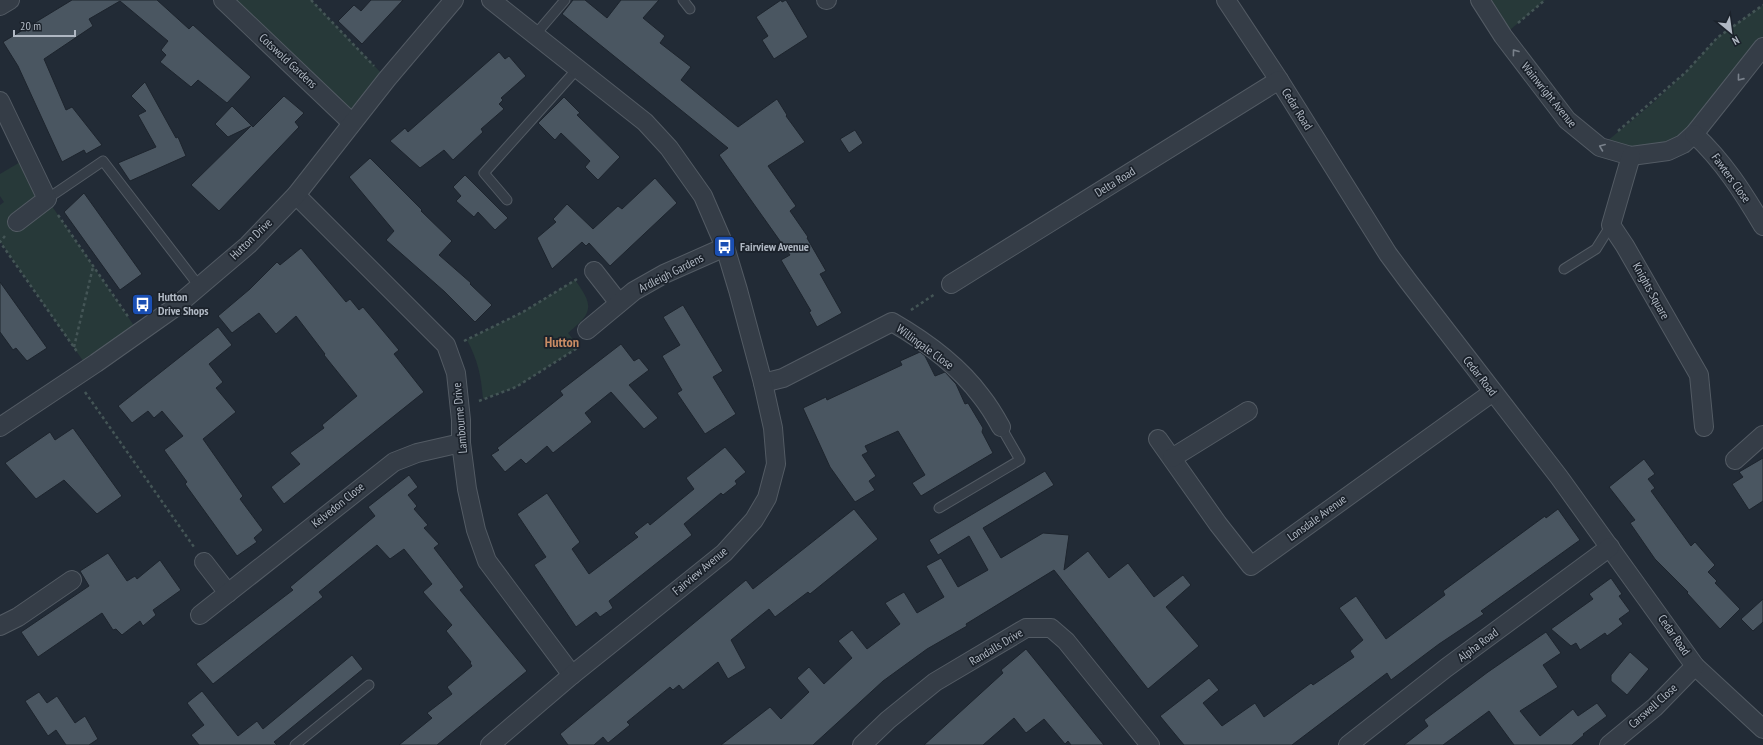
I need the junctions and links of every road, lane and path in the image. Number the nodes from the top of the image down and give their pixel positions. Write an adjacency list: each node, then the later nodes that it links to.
1 (10, 0): 12 (street)
2 (223, 0): 21 (street, Cotswold Gardens)
3 (311, 0): 18 (path)
4 (454, 0): 18 (street, Hutton Drive)
5 (491, 0): 14 (street, Fairview Avenue)
6 (565, 0): 14 (lane)
7 (683, 0): 13 (lane)
8 (1226, 0): 19 (street, Cedar Road)
9 (1480, 0): 15 (street, Wainwright Avenue)
10 (1545, 0): 15 (path)
11 (1763, 5): 23 (path)
12 (0, 6)
13 (690, 9)
14 (535, 35): 17 (street, Fairview Avenue)
15 (1503, 36): 23 (street, Wainwright Avenue, one-way to 15)
16 (1763, 47): 22 (street, Wainwright Avenue, one-way to 22)
17 (578, 68): 27 (lane); 31 (street, Fairview Avenue)
18 (387, 79): 21 (street, Hutton Drive)
19 (1279, 80): 35 (street, Delta Road); 45 (street, Cedar Road)
20 (0, 101): 26 (street)
21 (352, 123): 25 (street, Hutton Drive)
22 (1694, 134): 24 (street, Wainwright Avenue); 30 (street, Fawters Close)
23 (1600, 147): 24 (street, Wainwright Avenue, one-way to 23)
24 (1631, 156): 29 (street)
25 (296, 195): 36 (street, Hutton Drive); 42 (street, Lambourne Drive)
26 (47, 199): 28 (street); 32 (path); 36 (lane)
27 (507, 200)
28 (17, 222): 41 (path)
29 (1611, 225): 33 (lane); 50 (street, Knights Square)
30 (1763, 226)
31 (725, 247): 37 (street, Ardleigh Gardens); 44 (street, Fairview Avenue)
32 (93, 266): 40 (path); 41 (path)
33 (1564, 269)
34 (594, 271): 37 (street); 42 (path)
35 (951, 284): 38 (path)
36 (199, 286): 40 (street, Hutton Drive)
37 (619, 303): 39 (street, Ardleigh Gardens)
38 (892, 322): 44 (street, Willingale Close); 49 (street, Willingale Close)
39 (587, 330): 46 (path)
40 (139, 333): 43 (street, Hutton Drive)
41 (74, 347): 43 (path)
42 (449, 350): 46 (street, Lambourne Drive)
43 (81, 373): 48 (street, Hutton Drive); 58 (path)
44 (763, 383): 64 (street, Fairview Avenue)
45 (1493, 392): 54 (street, Lonsdale Avenue); 57 (street, Cedar Road)
46 (460, 406): 53 (street, Lambourne Drive)
47 (1248, 411): 54 (street)
48 (0, 427)
49 (1001, 427): 56 (lane)
50 (1704, 427)
51 (1763, 435): 55 (street)
52 (1158, 439): 54 (street, Lonsdale Avenue)
53 (461, 443): 60 (street, Kelvedon Close); 64 (street, Lambourne Drive)
54 (1172, 458)
55 (1735, 460)
56 (939, 508)
57 (1610, 547): 63 (street, Cedar Road); 71 (street, Alpha Road)
58 (204, 562): 60 (street)
59 (72, 580): 62 (street)
60 (228, 593): 61 (street, Kelvedon Close)
61 (200, 616)
62 (0, 626)
63 (1696, 666): 66 (street, Cedar Road); 72 (street, Carswell Close)
64 (572, 675): 68 (street, Fairview Avenue)
65 (369, 685): 67 (lane)
66 (1763, 730)
67 (295, 745)
68 (490, 745)
69 (862, 745): 70 (street, Randalls Drive)
70 (1150, 745)
71 (1348, 745)
72 (1609, 745)

